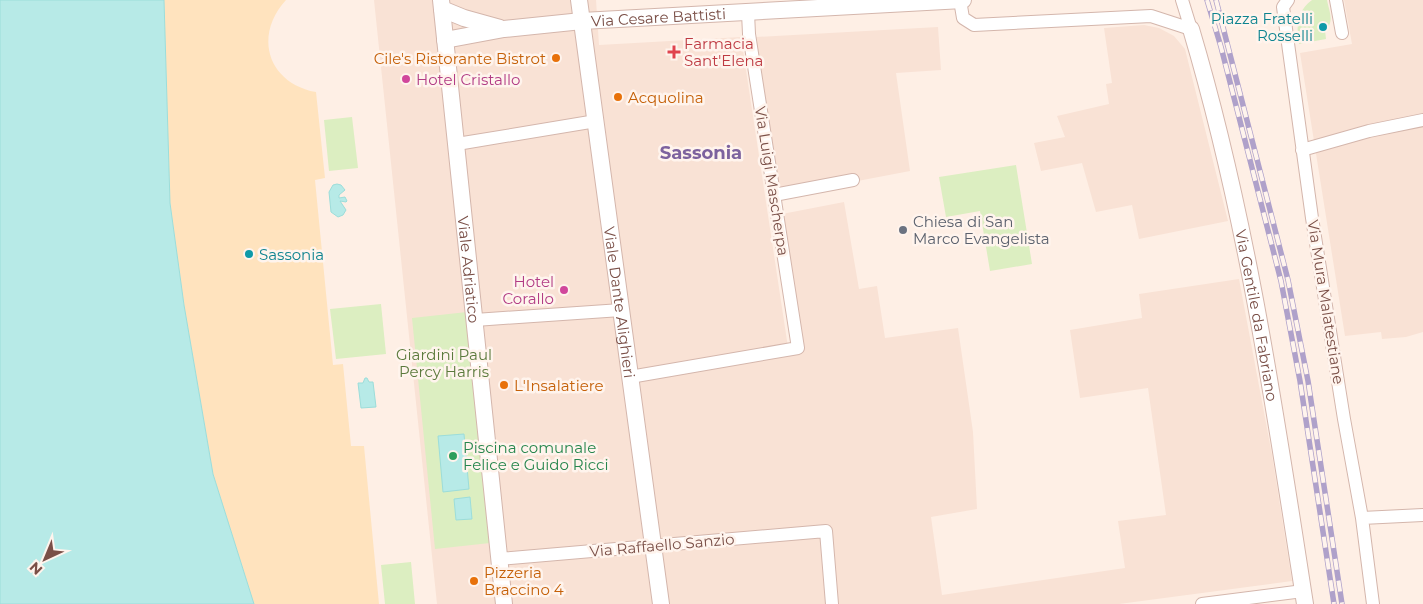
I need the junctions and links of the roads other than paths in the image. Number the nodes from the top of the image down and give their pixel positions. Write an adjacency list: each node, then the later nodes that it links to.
1 (579, 0): 8 (street, Viale Dante Alighieri)
2 (961, 0): 7 (street, Via Cesare Battisti); 10 (street)
3 (1182, 0): 10 (street, Via Gentile da Fabriano)
4 (1288, 0): 16 (street, Via Mura Malatestiane)
5 (1336, 0): 11 (street)
6 (441, 5): 9 (street, Via Cesare Battisti); 12 (street, Viale Adriatico)
7 (748, 13): 8 (street, Via Cesare Battisti); 18 (street, Via Luigi Mascherpa)
8 (582, 21): 9 (street, Via Cesare Battisti); 14 (street, Viale Dante Alighieri)
9 (504, 29): 12 (street, Via Cesare Battisti)
10 (1191, 29): 26 (street, Via Gentile da Fabriano)
11 (1342, 33)
12 (445, 40): 15 (street, Viale Adriatico)
13 (1423, 120): 16 (street)
14 (596, 121): 15 (street); 19 (street, Viale Dante Alighieri)
15 (457, 144): 20 (street, Viale Adriatico)
16 (1302, 150): 23 (street, Via Mura Malatestiane)
17 (853, 180): 18 (street)
18 (774, 194): 21 (street, Via Luigi Mascherpa)
19 (621, 310): 20 (street); 21 (street, Viale Dante Alighieri)
20 (475, 320): 25 (street, Viale Adriatico)
21 (630, 377): 24 (street, Viale Dante Alighieri)
22 (1423, 515): 23 (street)
23 (1362, 518): 31 (street, Via Mura Malatestiane)
24 (654, 546): 25 (street, Via Raffaello Sanzio); 28 (street, Viale Dante Alighieri); 29 (street, Via Raffaello Sanzio)
25 (499, 559): 27 (street, Viale Adriatico)
26 (1304, 597): 30 (street)
27 (504, 604)
28 (661, 604)
29 (832, 604)
30 (1202, 604)
31 (1373, 604)

